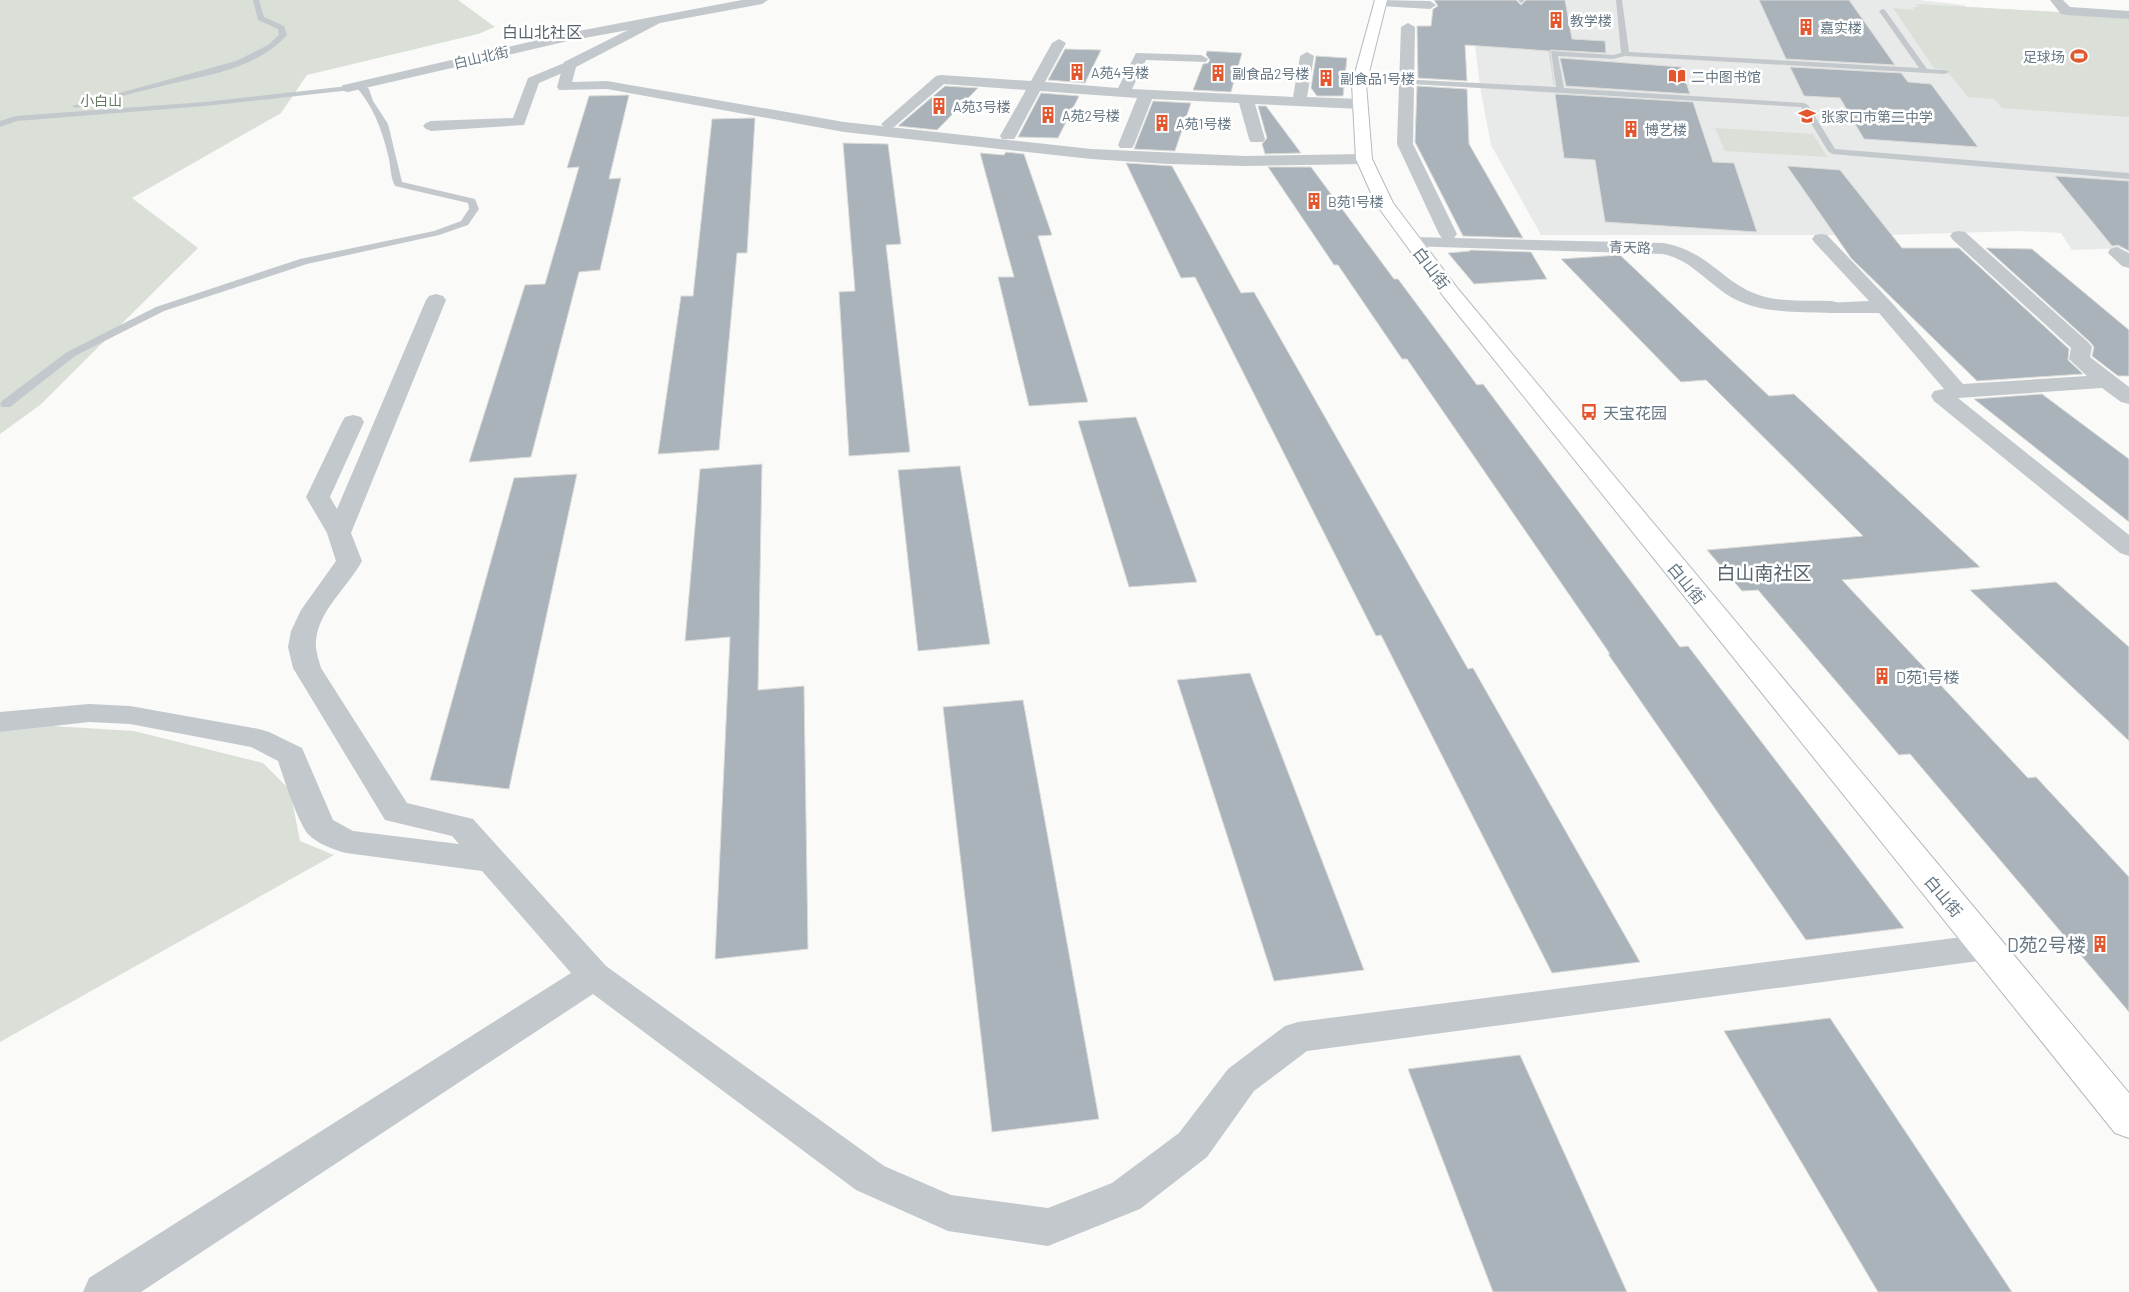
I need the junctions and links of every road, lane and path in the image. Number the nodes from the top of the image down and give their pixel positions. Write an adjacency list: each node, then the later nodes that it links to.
1 (256, 0): 29 (lane)
2 (762, 0): 10 (street, 白山北街)
3 (1619, 0): 13 (lane)
4 (2056, 0): 9 (street)
5 (2114, 0): 9 (street)
6 (1380, 1): 7 (street); 18 (main road, 白山街)
7 (1430, 8)
8 (1883, 11): 16 (lane)
9 (2129, 14)
10 (654, 21): 15 (street); 20 (street, 白山北街)
11 (1408, 27): 19 (street)
12 (1059, 43): 21 (street)
13 (1625, 54): 16 (lane); 22 (lane)
14 (1307, 56): 27 (street)
15 (569, 65): 31 (street); 35 (street)
16 (1925, 71): 17 (lane)
17 (1945, 72)
18 (1360, 79): 19 (lane); 28 (main road, 白山街)
19 (1406, 81): 22 (lane); 37 (street)
20 (353, 86): 29 (lane); 46 (lane)
21 (1034, 86): 23 (street); 30 (street); 32 (street)
22 (1560, 90): 36 (lane)
23 (1123, 93): 24 (street); 25 (street)
24 (1146, 94): 25 (street); 34 (street)
25 (1189, 97): 26 (street)
26 (1246, 100): 27 (street); 33 (street)
27 (1299, 102): 28 (street)
28 (1360, 104): 35 (main road, 白山街)
29 (1, 122)
30 (889, 124)
31 (431, 126)
32 (1008, 136)
33 (1257, 139)
34 (1126, 144)
35 (1364, 159): 40 (main road, 白山街)
36 (2129, 176)
37 (1448, 234)
38 (1959, 236): 43 (street)
39 (1820, 240): 42 (street)
40 (1413, 242): 42 (street, 青天路); 52 (main road, 白山街)
41 (436, 300): 48 (street)
42 (1885, 308): 44 (street)
43 (2106, 381): 44 (street); 45 (street)
44 (1957, 392): 49 (street)
45 (2129, 397)
46 (6, 404)
47 (353, 422): 48 (street)
48 (339, 533): 51 (street)
49 (2129, 548)
50 (0, 722): 51 (street)
51 (491, 860): 53 (street)
52 (1986, 947): 53 (street); 54 (main road, 白山街)
53 (594, 976): 55 (street)
54 (2129, 1121)
55 (104, 1292)

